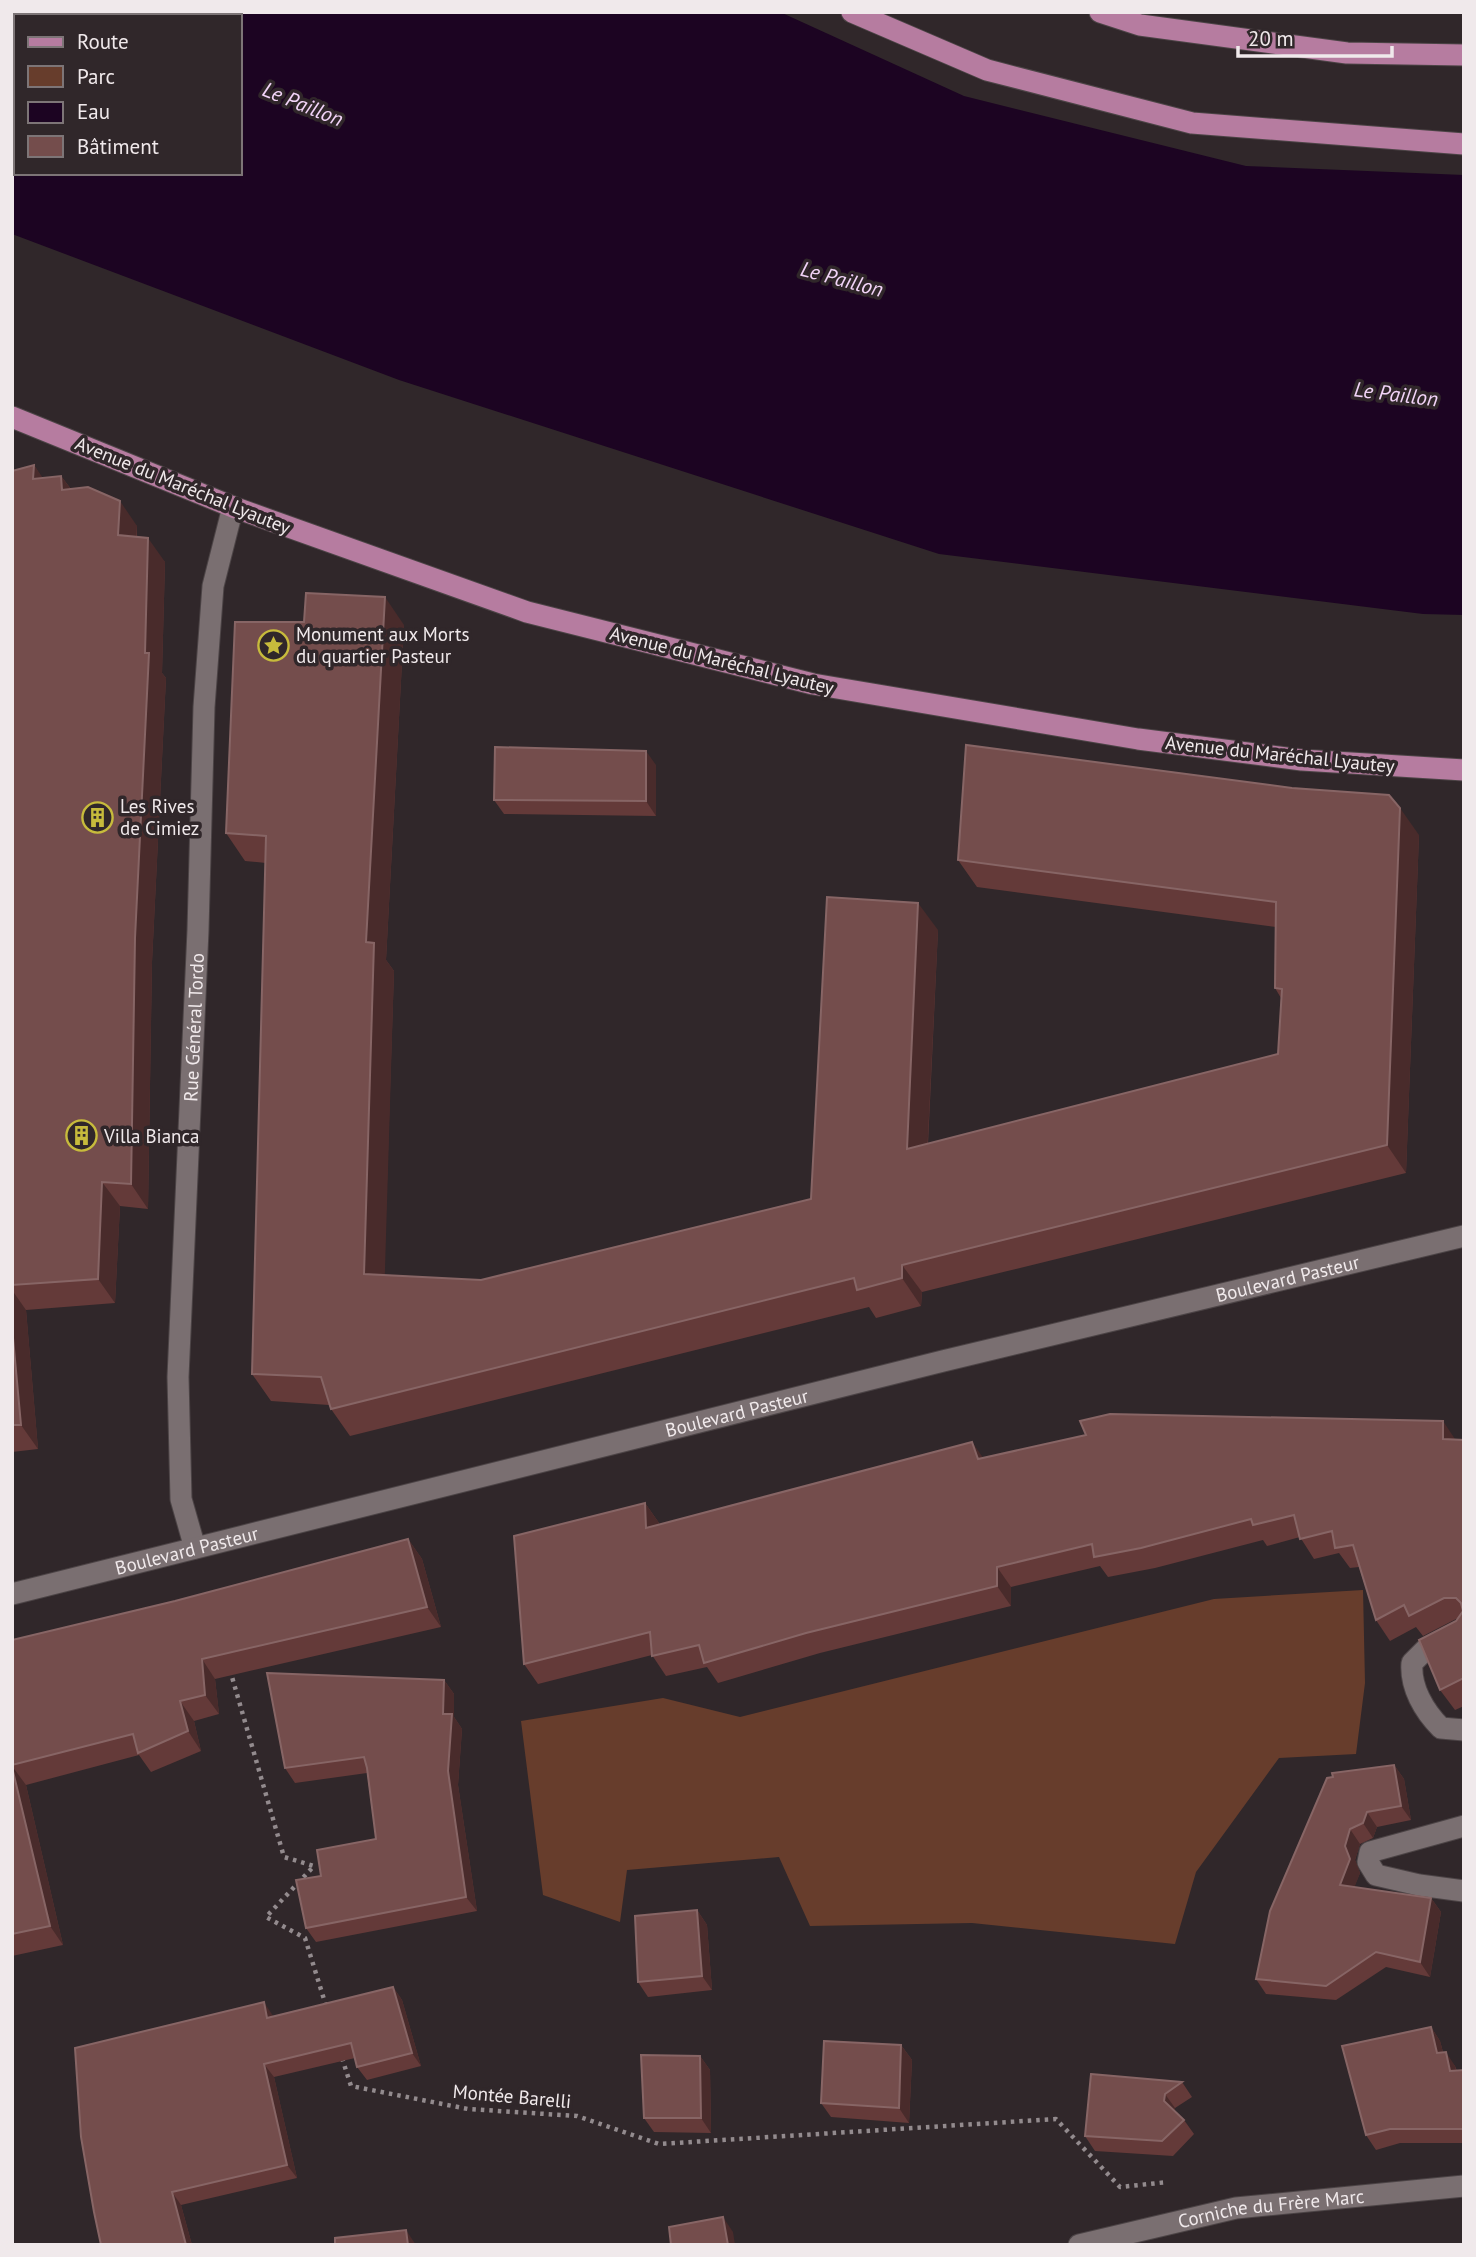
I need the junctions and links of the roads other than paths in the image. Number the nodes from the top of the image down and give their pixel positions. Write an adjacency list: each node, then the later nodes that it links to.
1 (852, 12): 4 (main road)
2 (1100, 12): 3 (main road)
3 (1464, 55)
4 (1464, 144)
5 (12, 416): 6 (main road, Avenue du Maréchal Lyautey)
6 (233, 507): 7 (main road, Avenue du Maréchal Lyautey); 9 (street, Rue Général Tordo)
7 (1464, 770)
8 (1464, 1236): 9 (street, Boulevard Pasteur)
9 (195, 1548): 10 (street, Boulevard Pasteur)
10 (12, 1594)
11 (1464, 1630): 12 (street)
12 (1464, 1730)
13 (1464, 1826): 14 (street)
14 (1464, 1891)
15 (1464, 2186): 16 (street, Corniche du Frère Marc)
16 (1079, 2245)

